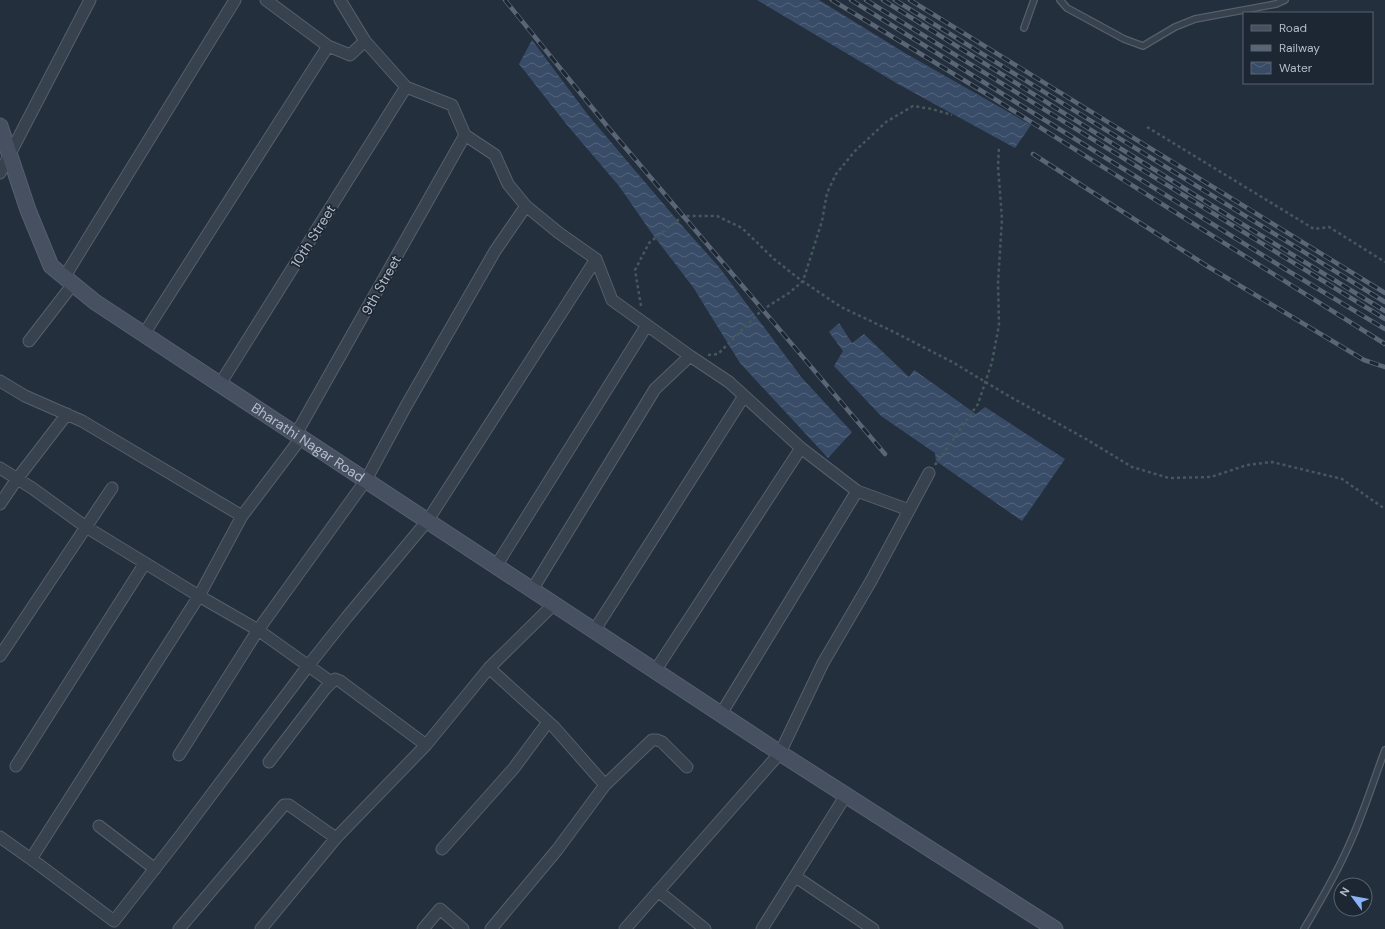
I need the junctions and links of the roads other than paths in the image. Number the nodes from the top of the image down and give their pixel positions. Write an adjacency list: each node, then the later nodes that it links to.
1 (90, 0): 14 (street)
2 (235, 0): 18 (street)
3 (266, 0): 10 (street)
4 (340, 0): 9 (street)
5 (1034, 0): 8 (lane)
6 (1060, 0): 7 (lane)
7 (1284, 0)
8 (1024, 28)
9 (365, 41): 10 (street); 11 (street)
10 (328, 46): 20 (street)
11 (406, 87): 13 (street); 24 (street, 10th Street)
12 (0, 126): 14 (main road, Bharathi Nagar Road)
13 (465, 135): 16 (street); 27 (street, 9th Street)
14 (10, 155): 15 (street); 18 (main road, Bharathi Nagar Road)
15 (0, 173)
16 (526, 206): 17 (street); 32 (street)
17 (596, 259): 19 (street); 38 (street)
18 (69, 280): 20 (main road, Bharathi Nagar Road); 21 (street)
19 (647, 325): 22 (street); 41 (street)
20 (144, 334): 24 (main road, Bharathi Nagar Road)
21 (29, 341)
22 (690, 356): 25 (street); 42 (street)
23 (0, 381): 26 (street)
24 (220, 384): 27 (main road, Bharathi Nagar Road)
25 (744, 396): 28 (street); 46 (street)
26 (67, 414): 31 (street); 37 (street)
27 (298, 436): 32 (main road, Bharathi Nagar Road); 37 (street, 9th Street)
28 (801, 448): 34 (street); 50 (street)
29 (0, 468): 31 (street)
30 (928, 474): 36 (street)
31 (18, 479): 35 (street); 39 (street)
32 (366, 480): 38 (main road, Bharathi Nagar Road); 45 (street)
33 (112, 488): 39 (street)
34 (857, 491): 36 (street); 52 (street)
35 (0, 504)
36 (909, 510): 56 (street)
37 (242, 516): 43 (street, 9th Street)
38 (428, 520): 41 (main road, Bharathi Nagar Road); 48 (street)
39 (86, 527): 40 (street); 47 (street)
40 (146, 563): 43 (street); 59 (street)
41 (496, 566): 42 (main road, Bharathi Nagar Road)
42 (532, 590): 44 (main road, Bharathi Nagar Road)
43 (199, 596): 45 (street); 67 (street, 9th Street)
44 (554, 604): 46 (main road, Bharathi Nagar Road); 49 (street)
45 (258, 630): 48 (street); 57 (street)
46 (594, 631): 50 (main road, Bharathi Nagar Road)
47 (0, 656)
48 (308, 666): 51 (street); 68 (street)
49 (489, 668): 53 (street); 54 (street)
50 (655, 671): 52 (main road, Bharathi Nagar Road)
51 (332, 682): 54 (street); 58 (street)
52 (722, 714): 56 (main road, Bharathi Nagar Road)
53 (548, 722): 61 (street); 66 (street)
54 (426, 745): 65 (street)
55 (1385, 750): 81 (lane)
56 (780, 753): 62 (main road, Bharathi Nagar Road); 70 (street)
57 (179, 755)
58 (269, 762)
59 (16, 766)
60 (687, 767): 61 (street)
61 (605, 785): 75 (street)
62 (846, 796): 69 (street); 80 (main road, Bharathi Nagar Road)
63 (99, 826): 68 (street)
64 (0, 837): 67 (street)
65 (336, 838): 71 (street); 72 (street)
66 (442, 850)
67 (31, 858): 68 (street)
68 (155, 869)
69 (796, 877): 78 (street); 79 (street)
70 (658, 891): 76 (street); 77 (street)
71 (179, 929)
72 (261, 929)
73 (423, 929): 74 (street)
74 (463, 929)
75 (491, 929)
76 (625, 929)
77 (705, 929)
78 (762, 929)
79 (873, 929)
80 (1055, 929)
81 (1304, 929)

